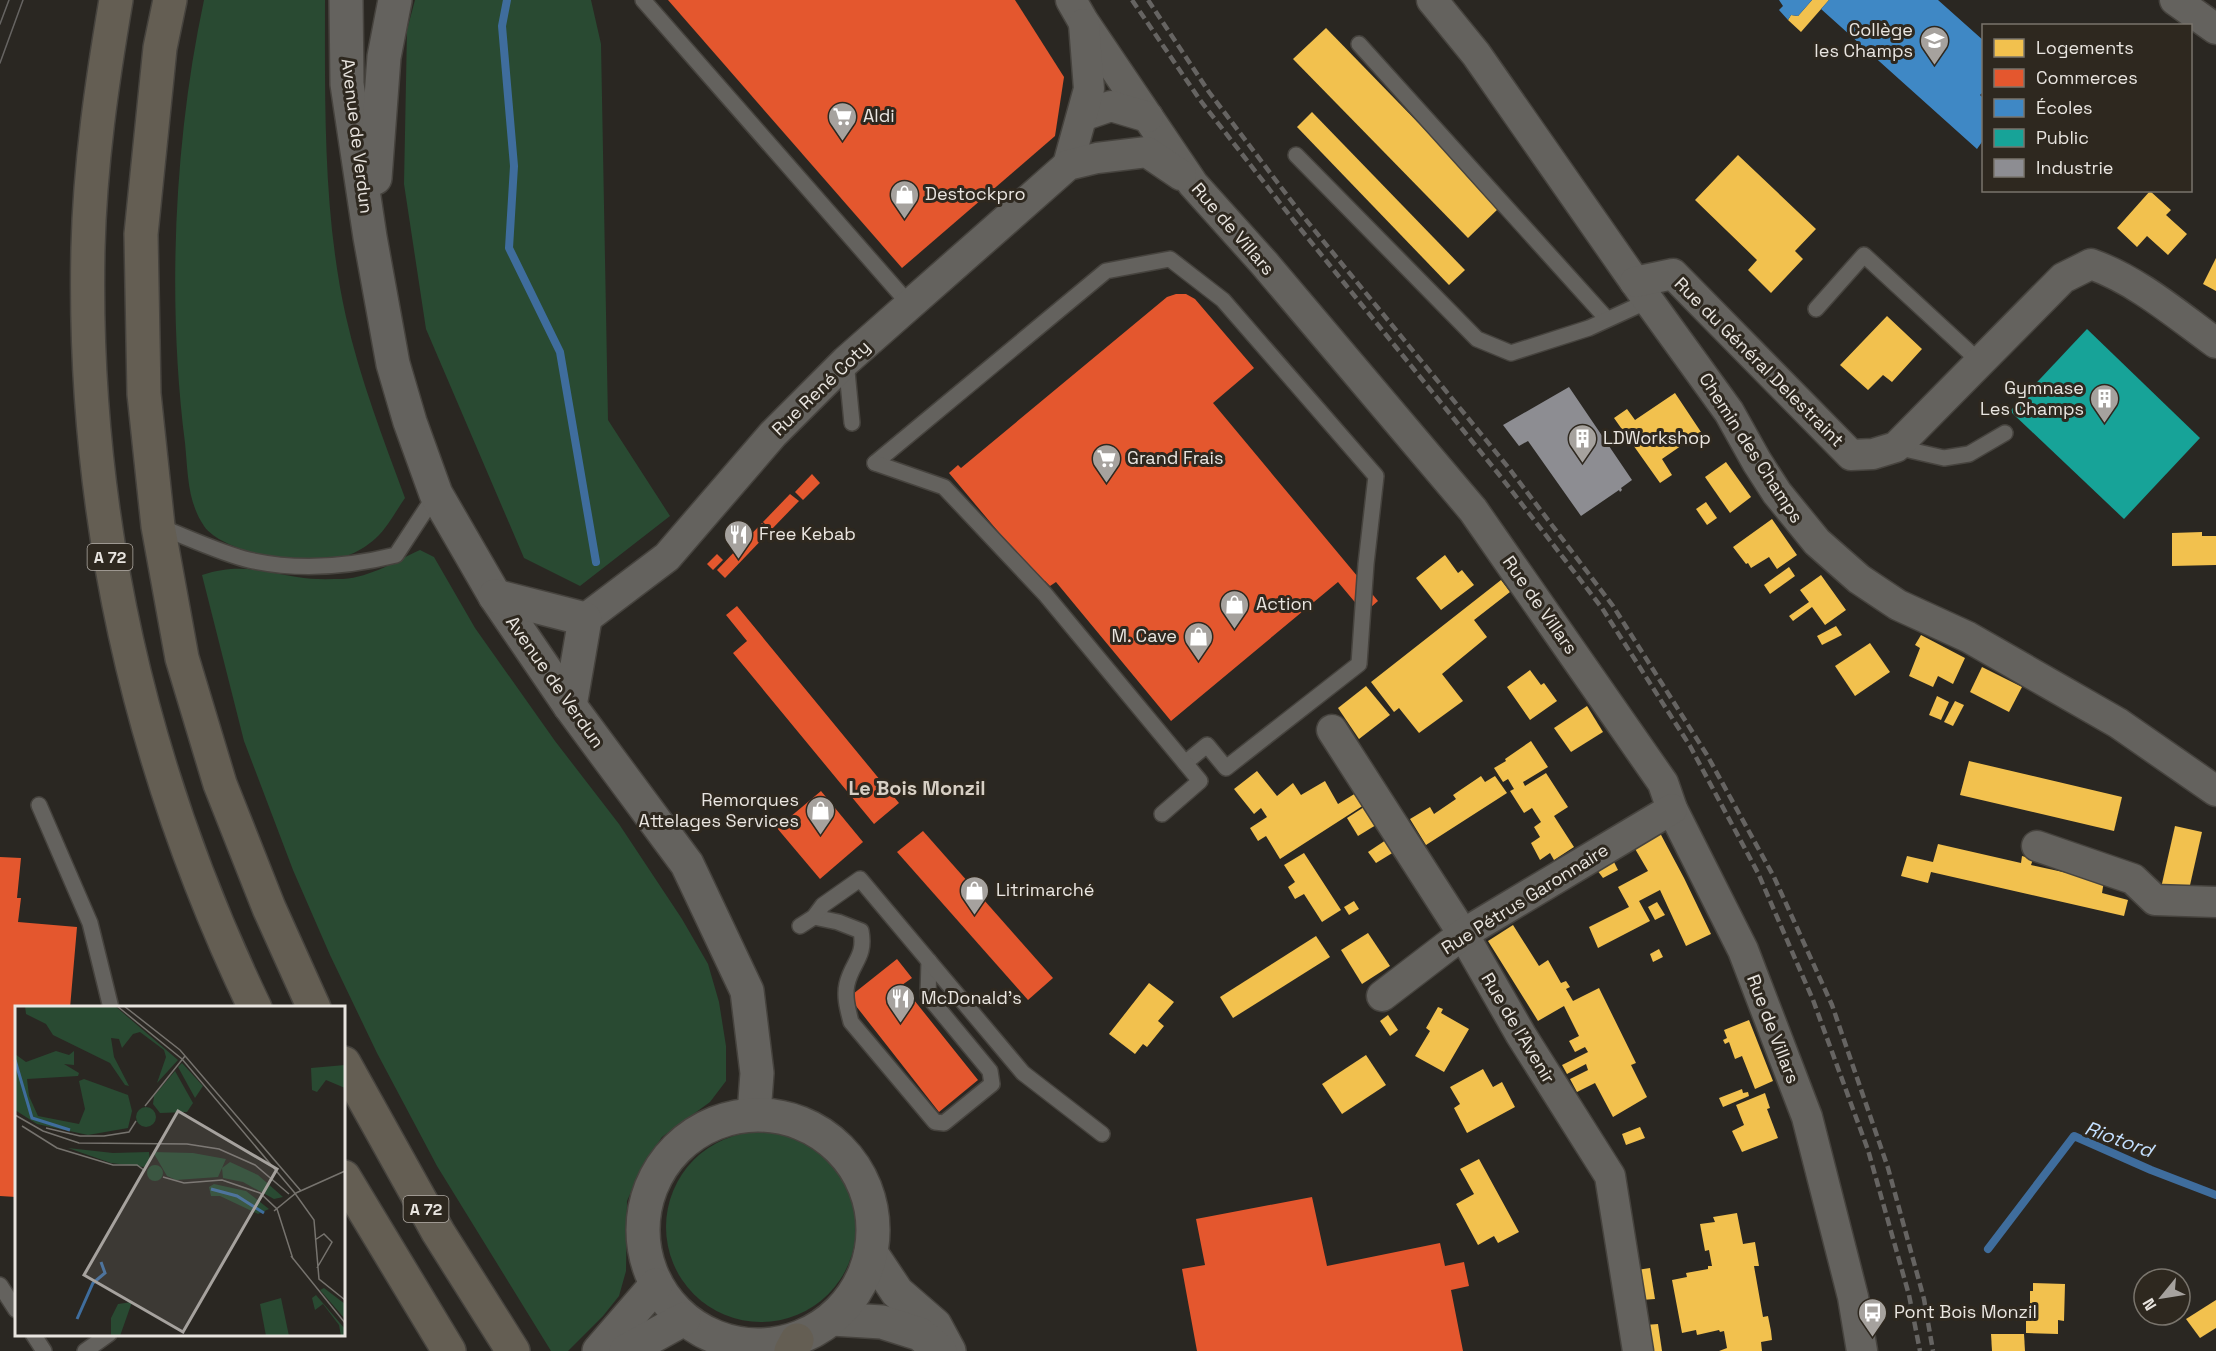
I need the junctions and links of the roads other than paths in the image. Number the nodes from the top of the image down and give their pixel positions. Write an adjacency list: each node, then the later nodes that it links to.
1 (116, 0): 46 (highway, A 72)
2 (170, 0): 28 (highway)
3 (346, 0): 16 (main road, Avenue de Verdun)
4 (395, 0): 16 (main road, Avenue de Verdun)
5 (643, 0): 18 (lane)
6 (1432, 0): 17 (street, Chemin des Champs)
7 (2175, 0): 9 (street)
8 (1077, 11): 11 (street); 12 (street, Rue de Villars)
9 (2216, 29)
10 (1359, 45): 20 (lane)
11 (1082, 116): 12 (street); 14 (street)
12 (1148, 117): 15 (street, Rue de Villars)
13 (1296, 155): 20 (lane)
14 (1068, 165): 15 (street, Rue René Coty); 18 (street, Rue René Coty)
15 (1193, 184): 36 (street, Rue de Villars)
16 (370, 237): 27 (main road, Avenue de Verdun)
17 (1641, 292): 20 (lane); 26 (street, Rue du Général Delestraint); 34 (street, Chemin des Champs)
18 (910, 304): 22 (street, Rue René Coty)
19 (1816, 309): 23 (lane)
20 (1607, 319)
21 (2216, 343): 23 (street)
22 (846, 361): 24 (lane); 30 (street, Rue René Coty)
23 (1980, 362): 26 (street)
24 (852, 423)
25 (2005, 433): 26 (lane)
26 (1896, 447)
27 (436, 494): 28 (lane); 29 (main road, Avenue de Verdun)
28 (158, 526): 47 (highway)
29 (495, 596): 30 (main road); 31 (main road, Avenue de Verdun)
30 (585, 619): 31 (main road)
31 (570, 706): 49 (main road, Avenue de Verdun)
32 (1332, 730): 42 (street, Rue de l'Avenir)
33 (1185, 763): 33 (lane); 37 (lane)
34 (2216, 791)
35 (39, 805): 45 (lane)
36 (1672, 808): 42 (street, Rue Pétrus Garonnaire); 70 (street, Rue de Villars)
37 (1162, 814)
38 (2037, 846): 39 (street)
39 (2216, 902)
40 (814, 917): 41 (lane); 43 (lane); 43 (lane)
41 (800, 926)
42 (1463, 934): 44 (street, Rue Pétrus Garonnaire); 69 (street, Rue de l'Avenir)
43 (929, 961): 50 (lane)
44 (1382, 996)
45 (111, 1006)
46 (254, 1006)
47 (313, 1006)
48 (345, 1065): 64 (highway, A 72)
49 (754, 1114): 52 (main road); 54 (main road)
50 (1102, 1134)
51 (345, 1179): 63 (highway)
52 (872, 1253): 57 (main road); 68 (main road)
53 (0, 1285): 55 (lane)
54 (656, 1285): 56 (main road); 65 (main road)
55 (15, 1308)
56 (684, 1319): 60 (main road); 66 (main road)
57 (832, 1320): 60 (main road); 67 (main road)
58 (34, 1336): 61 (lane)
59 (107, 1336): 62 (lane)
60 (794, 1345)
61 (44, 1351)
62 (84, 1351)
63 (449, 1351)
64 (513, 1351)
65 (599, 1351)
66 (626, 1351)
67 (940, 1351)
68 (949, 1351)
69 (1638, 1351)
70 (1862, 1351)

